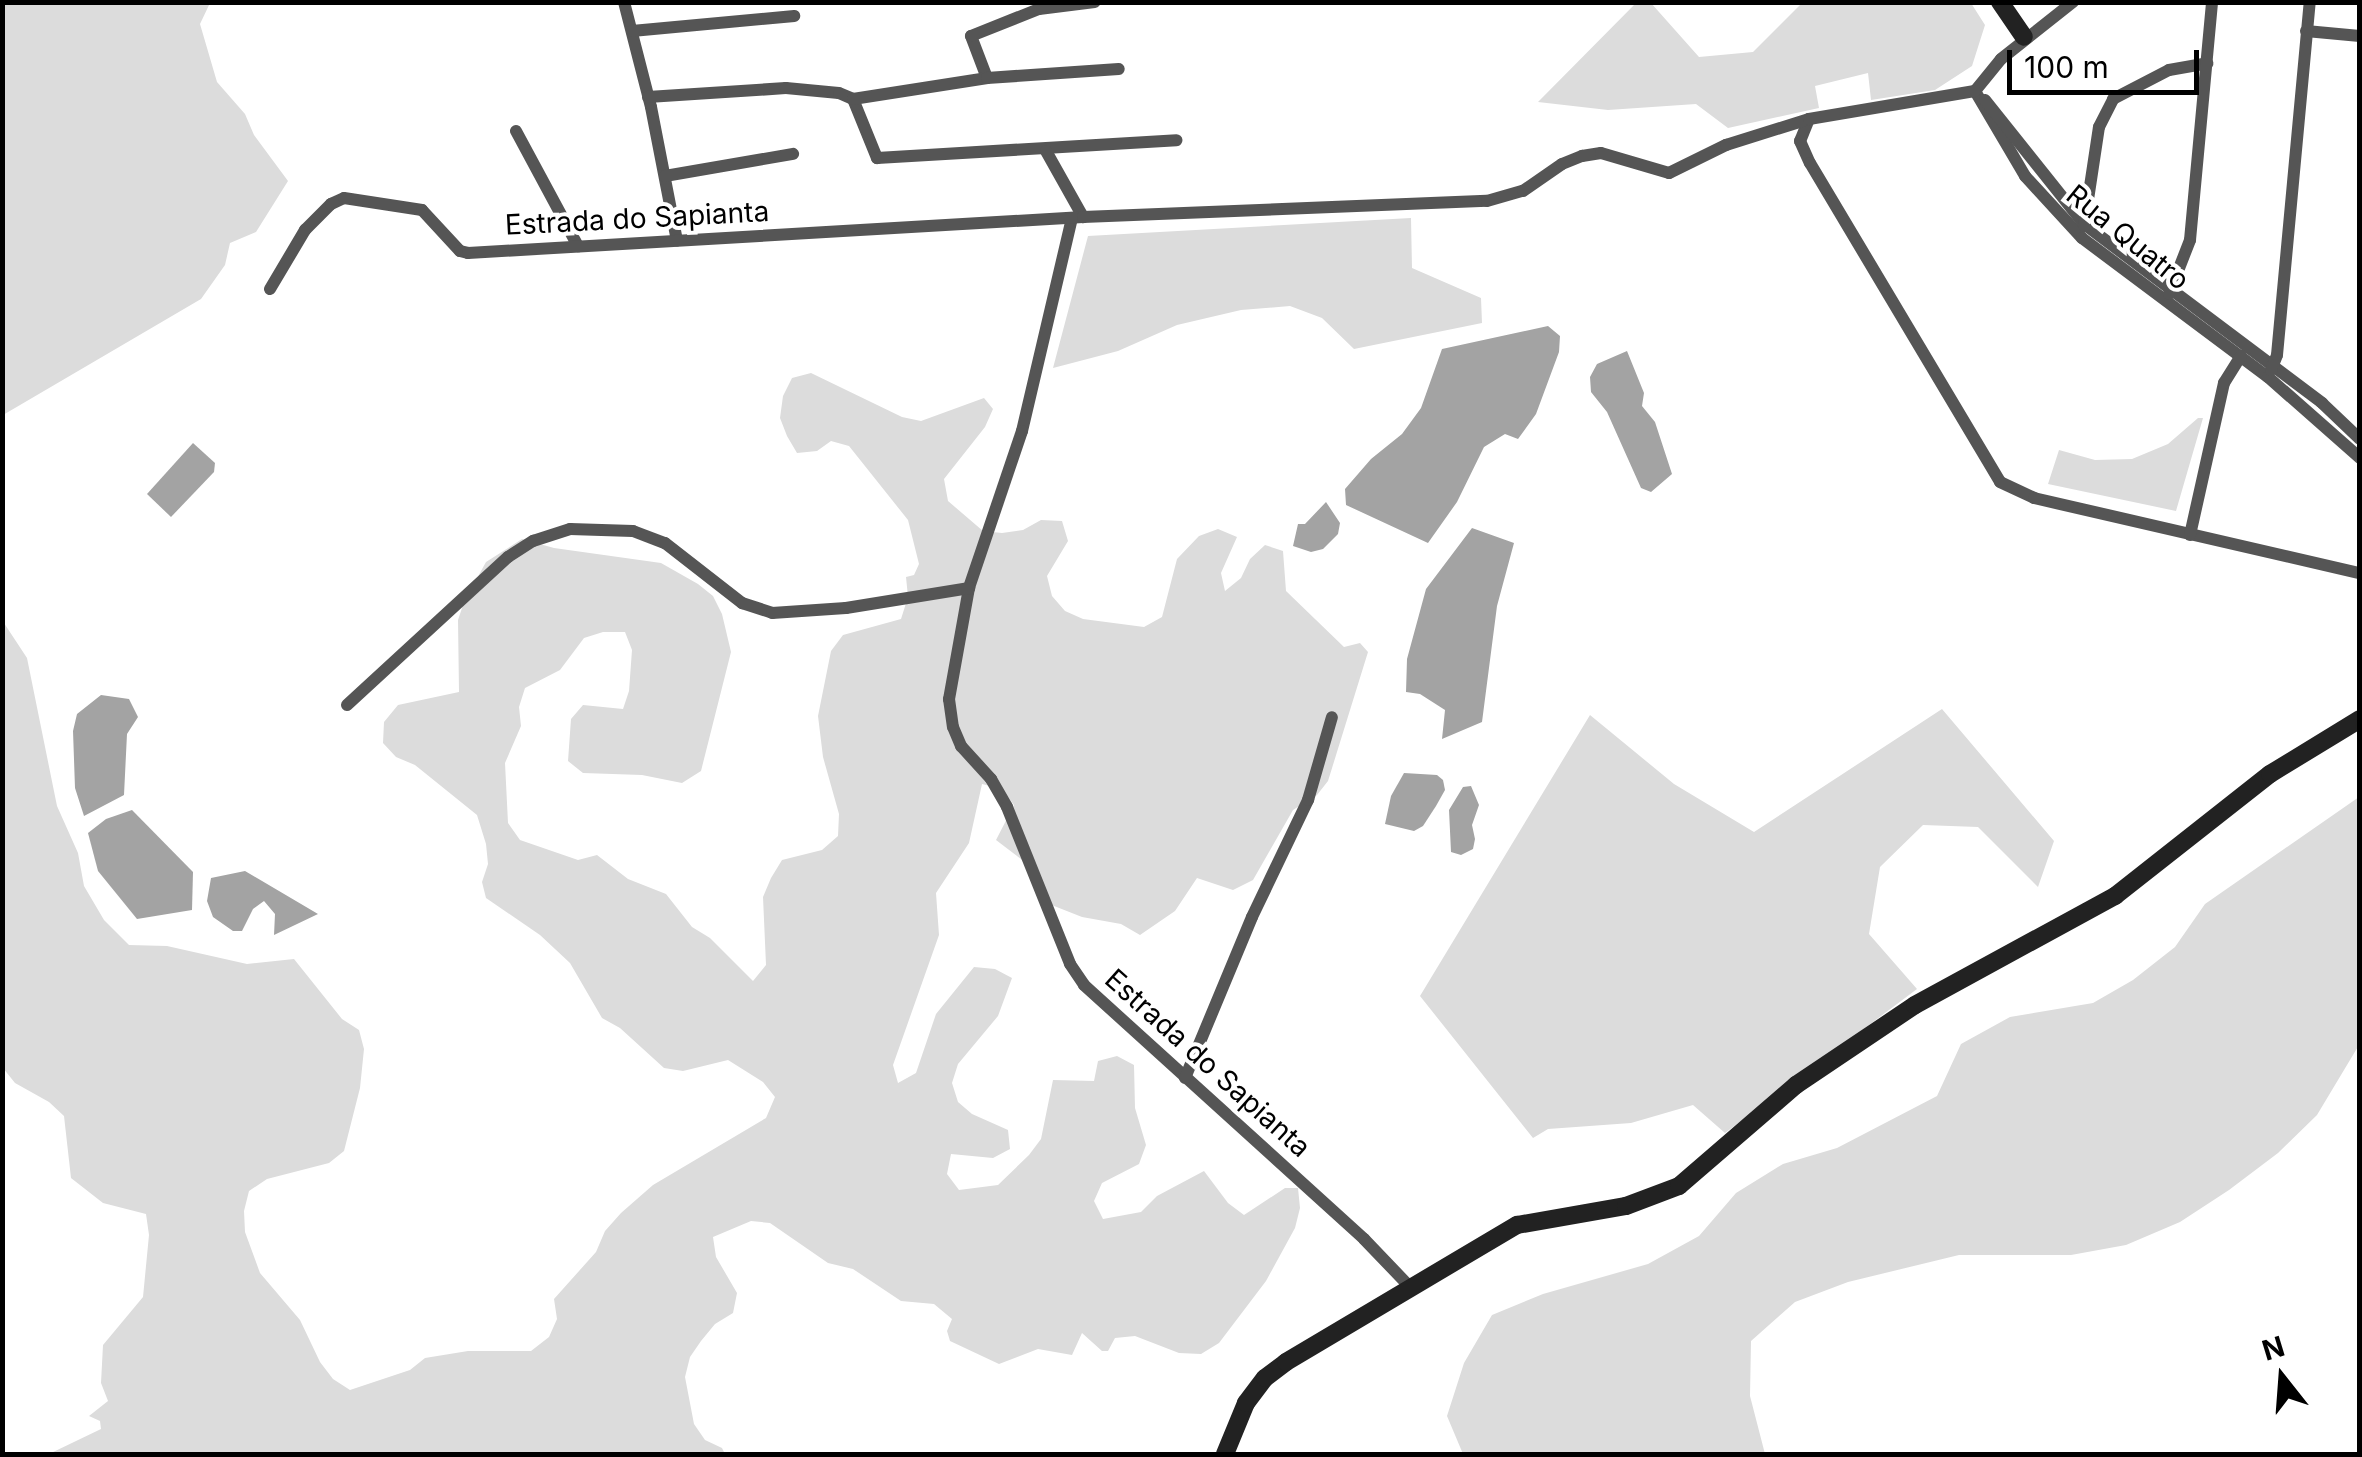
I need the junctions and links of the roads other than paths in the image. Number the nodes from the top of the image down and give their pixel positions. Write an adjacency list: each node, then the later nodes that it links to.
1 (624, 2): 8 (street)
2 (1095, 2): 14 (street)
3 (2000, 2): 11 (main road)
4 (2073, 2): 11 (street)
5 (2212, 2): 12 (street)
6 (2310, 2): 9 (street)
7 (794, 16): 8 (street)
8 (632, 31): 16 (street)
9 (2306, 31): 10 (street); 31 (street)
10 (2360, 36)
11 (2024, 37): 15 (street)
12 (2207, 63): 25 (street); 29 (street)
13 (1119, 69): 14 (street)
14 (987, 78): 17 (street)
15 (1976, 91): 18 (street, Estrada do Sapianta); 25 (street, Rua Quatro)
16 (648, 97): 17 (street); 23 (street)
17 (853, 99): 21 (street)
18 (1809, 120): 24 (street, Estrada do Sapianta); 34 (street)
19 (516, 131): 27 (street)
20 (1176, 140): 21 (street)
21 (1046, 151): 24 (street)
22 (793, 154): 23 (street)
23 (665, 176): 26 (street)
24 (1077, 218): 26 (street, Estrada do Sapianta); 36 (street, Estrada do Sapianta)
25 (2083, 231): 29 (street, Rua Quatro)
26 (676, 241): 27 (street, Estrada do Sapianta)
27 (578, 246): 28 (street, Estrada do Sapianta)
28 (270, 290)
29 (2168, 295): 30 (street, Rua Quatro); 31 (street, Rua Quatro)
30 (2241, 356): 31 (street, Rua Quatro); 34 (street)
31 (2270, 371): 32 (street, Rua Quatro); 33 (street, Rua Quatro)
32 (2360, 439)
33 (2360, 458)
34 (2190, 535): 35 (street)
35 (2360, 572)
36 (969, 588): 37 (street); 40 (street, Estrada do Sapianta)
37 (347, 705)
38 (1332, 716): 40 (street)
39 (2360, 719): 41 (main road)
40 (1185, 1078): 41 (street, Estrada do Sapianta)
41 (1411, 1288): 42 (main road)
42 (1225, 1454)

